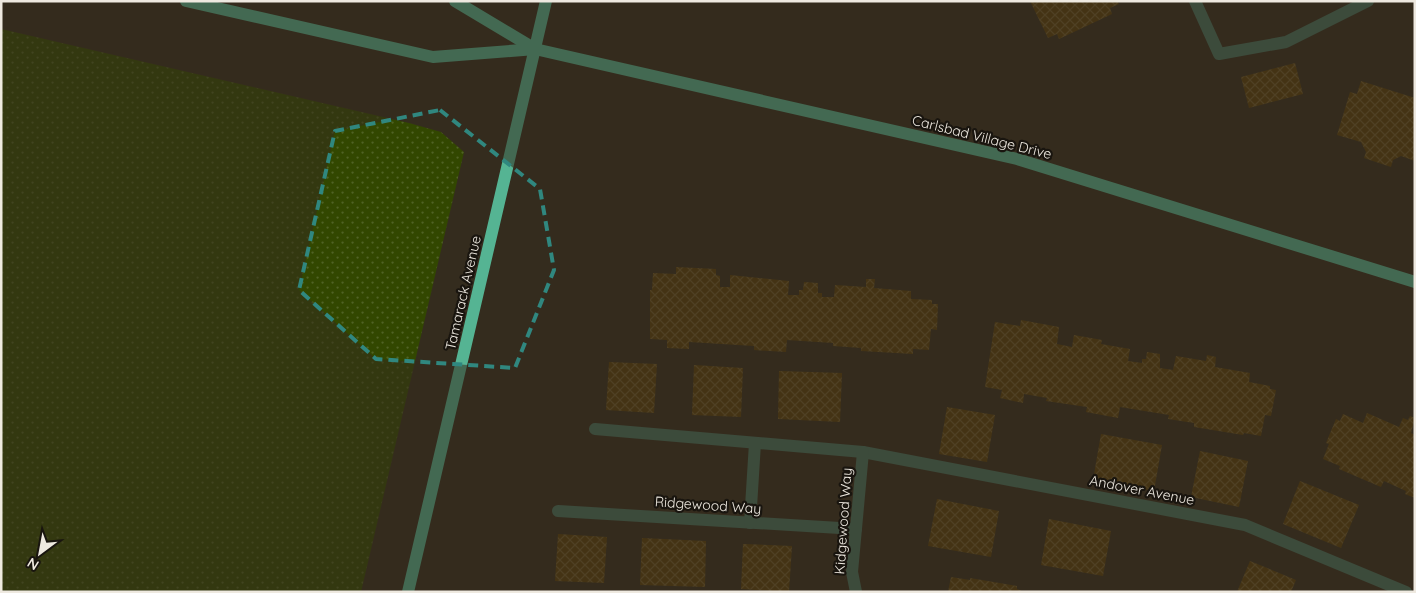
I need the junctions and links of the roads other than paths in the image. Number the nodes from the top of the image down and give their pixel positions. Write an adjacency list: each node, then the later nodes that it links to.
1 (186, 1): 6 (main road, Carlsbad Village Drive)
2 (454, 1): 6 (main road, Carlsbad Village Drive)
3 (546, 1): 6 (main road, Tamarack Avenue)
4 (1195, 1): 5 (street)
5 (1368, 1)
6 (534, 50): 7 (main road, Carlsbad Village Drive); 14 (main road, Tamarack Avenue)
7 (1415, 282)
8 (595, 429): 9 (street)
9 (755, 443): 10 (street); 12 (street)
10 (863, 452): 13 (street, Kidgewood Way); 16 (street, Andover Avenue)
11 (558, 511): 12 (street, Ridgewood Way)
12 (750, 523): 13 (street, Ridgewood Way)
13 (856, 529): 15 (street, Kidgewood Way)
14 (408, 592)
15 (856, 592)
16 (1406, 592)

